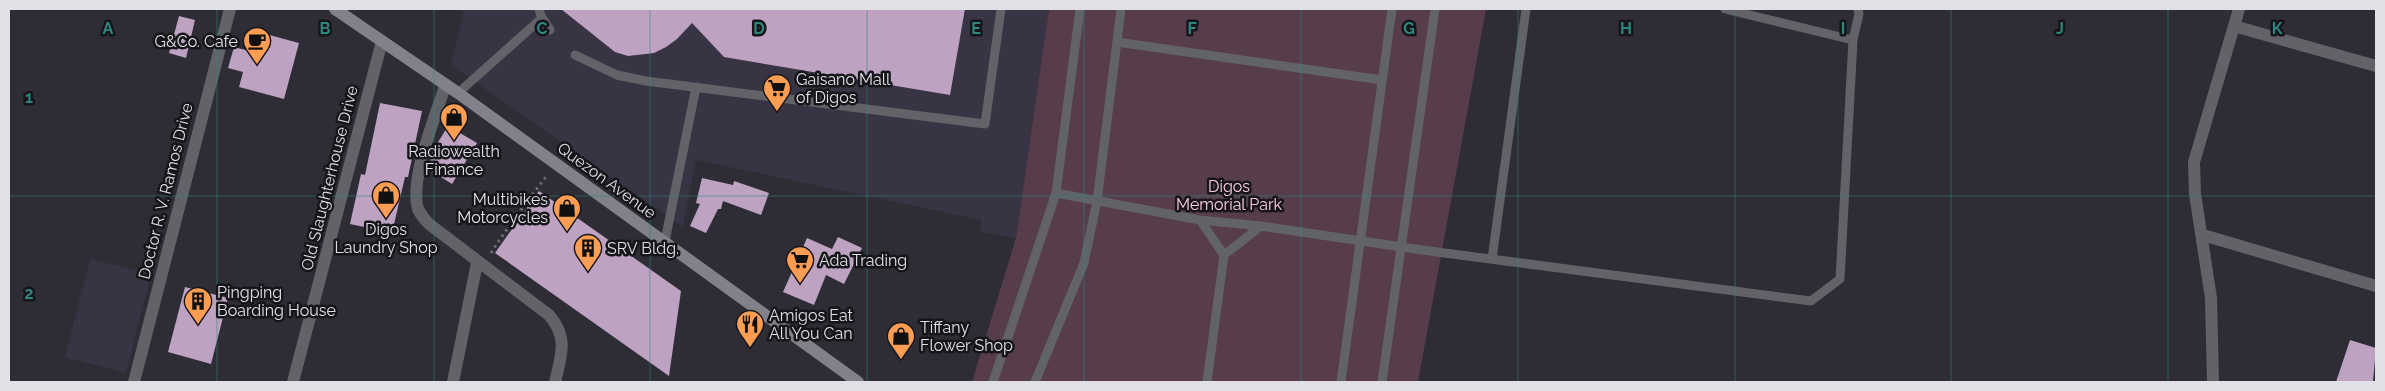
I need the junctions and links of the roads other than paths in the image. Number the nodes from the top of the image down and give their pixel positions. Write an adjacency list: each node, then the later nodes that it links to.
1 (230, 9): 37 (street, Doctor R. V. Ramos Drive)
2 (335, 9): 16 (main road, Quezon Avenue)
3 (539, 9): 13 (lane)
4 (1001, 9): 23 (lane)
5 (1080, 9): 25 (lane)
6 (1121, 9): 18 (lane)
7 (1392, 9): 21 (lane)
8 (1435, 9): 32 (lane)
9 (1526, 9): 34 (lane)
10 (1725, 9): 17 (lane)
11 (1858, 9): 17 (lane)
12 (2239, 9): 14 (street)
13 (542, 18): 15 (lane); 24 (lane)
14 (2234, 26): 20 (street); 29 (street)
15 (550, 30)
16 (382, 40): 22 (main road, Quezon Avenue); 38 (street, Old Slaughterhouse Drive)
17 (1853, 40): 34 (lane)
18 (1117, 42): 21 (lane); 26 (lane)
19 (575, 54): 23 (lane)
20 (2376, 66)
21 (1382, 80): 30 (lane)
22 (445, 86): 24 (main road, Quezon Avenue); 35 (street)
23 (696, 87): 31 (lane)
24 (458, 93): 31 (main road, Quezon Avenue)
25 (1056, 193): 26 (lane); 42 (lane)
26 (1097, 201): 27 (lane); 43 (lane)
27 (1200, 220): 28 (lane); 33 (lane)
28 (1261, 226): 30 (lane); 33 (lane)
29 (2202, 235): 36 (street); 47 (street)
30 (1360, 241): 32 (lane); 45 (lane)
31 (665, 242): 41 (main road, Quezon Avenue)
32 (1401, 247): 34 (lane); 46 (lane)
33 (1224, 255): 44 (lane)
34 (1492, 259)
35 (480, 264): 39 (street); 40 (street)
36 (2376, 286)
37 (134, 382)
38 (293, 382)
39 (452, 382)
40 (555, 382)
41 (858, 382)
42 (993, 382)
43 (1035, 382)
44 (1207, 382)
45 (1341, 382)
46 (1382, 382)
47 (2213, 382)

